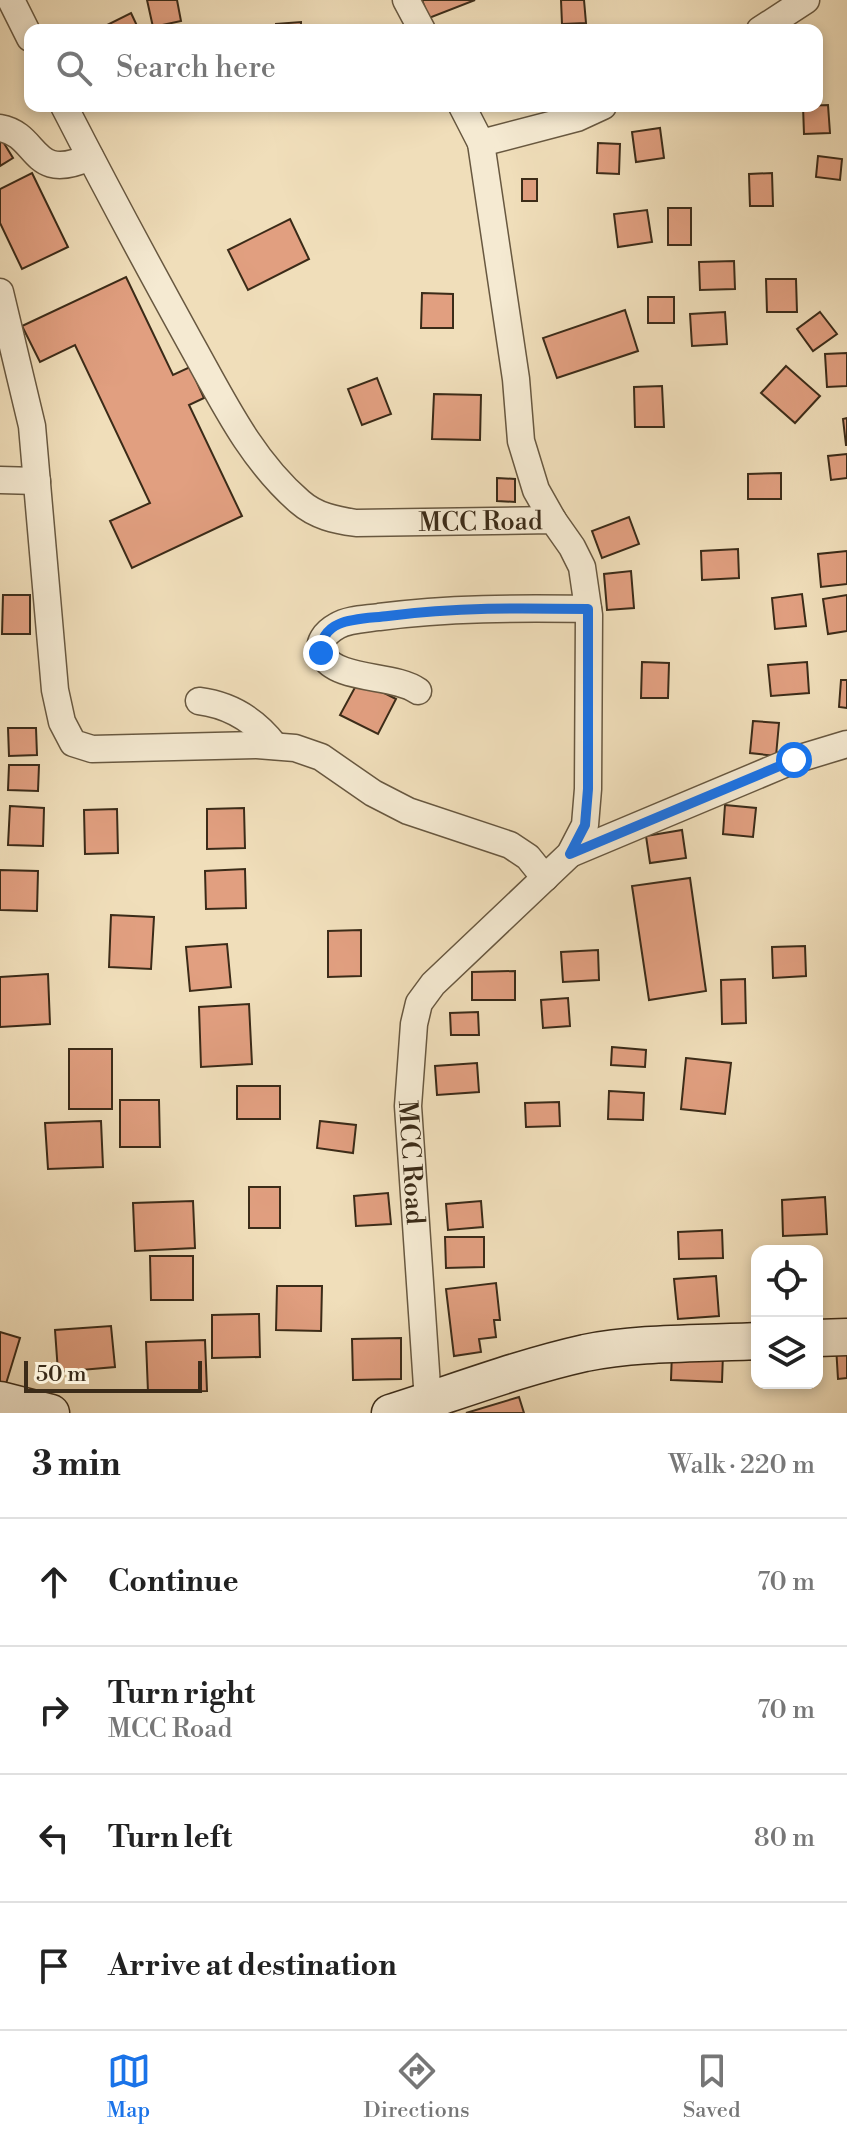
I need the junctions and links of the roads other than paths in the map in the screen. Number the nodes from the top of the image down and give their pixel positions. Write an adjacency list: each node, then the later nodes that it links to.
1 (11, 0): 6 (street)
2 (406, 0): 4 (street)
3 (806, 0): 5 (street)
4 (419, 24)
5 (769, 24)
6 (24, 26)
7 (67, 112): 12 (street, MCC Road)
8 (465, 112): 11 (street)
9 (590, 112): 11 (street)
10 (2, 126): 12 (street)
11 (481, 143): 16 (street)
12 (90, 157): 16 (street, MCC Road)
13 (0, 292): 15 (street)
14 (0, 480): 15 (street)
15 (37, 481): 21 (street)
16 (553, 520): 17 (street, MCC Road)
17 (588, 609): 18 (street); 22 (street, MCC Road)
18 (418, 691)
19 (199, 701): 21 (street)
20 (847, 744): 22 (street)
21 (275, 746): 23 (street)
22 (570, 854): 23 (street, MCC Road)
23 (545, 878): 28 (street, MCC Road)
24 (847, 1337): 25 (main road)
25 (823, 1338)
26 (751, 1341): 28 (main road)
27 (0, 1400): 29 (main road)
28 (428, 1401): 30 (main road)
29 (51, 1413)
30 (390, 1413)

